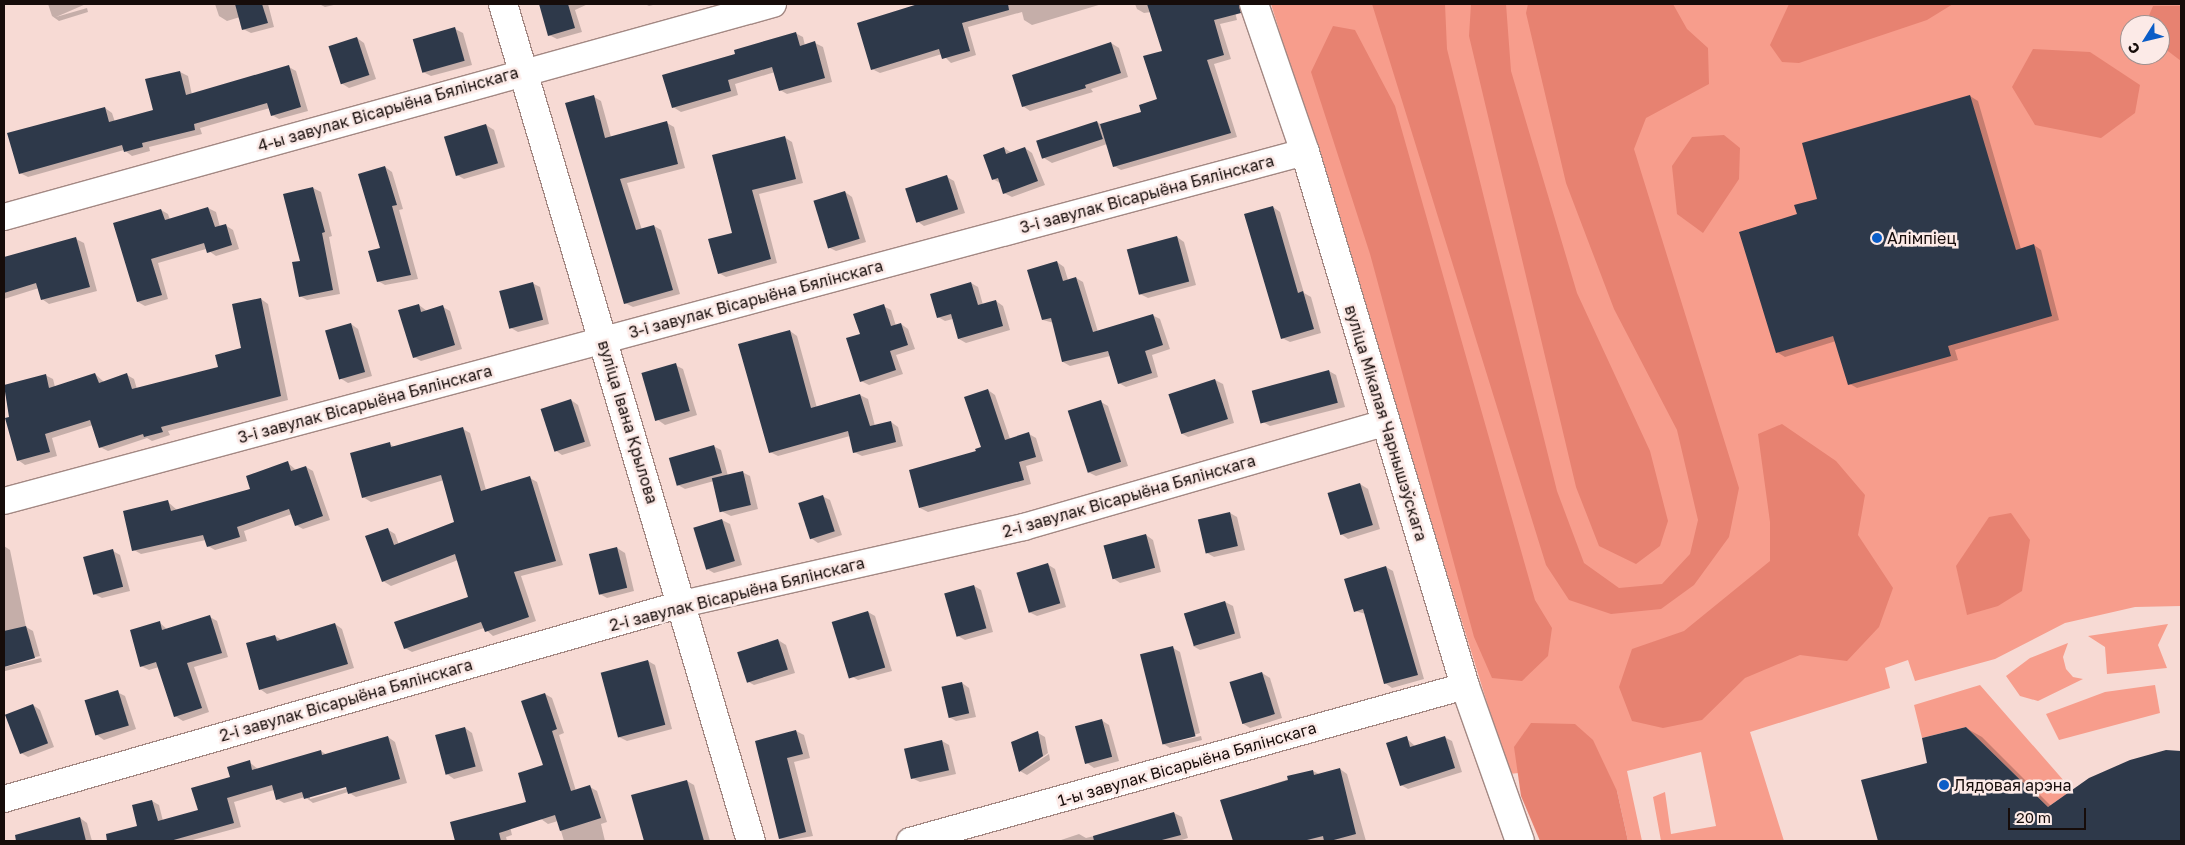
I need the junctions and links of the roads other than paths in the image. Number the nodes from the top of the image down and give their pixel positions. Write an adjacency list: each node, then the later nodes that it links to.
1 (503, 4): 4 (street, вуліца Івана Крылова)
2 (773, 4): 4 (street, 4-ы завулак Вісарыёна Бялінскага)
3 (1254, 4): 5 (street, вуліца Мікалая Чарнышэўскага)
4 (522, 72): 6 (street, 4-ы завулак Вісарыёна Бялінскага); 7 (street, вуліца Івана Крылова)
5 (1305, 152): 7 (street, 3-і завулак Вісарыёна Бялінскага); 8 (street, вуліца Мікалая Чарнышэўскага)
6 (4, 217)
7 (604, 340): 9 (street, 3-і завулак Вісарыёна Бялінскага); 10 (street, вуліца Івана Крылова)
8 (1385, 423): 10 (street, 2-і завулак Вісарыёна Бялінскага); 11 (street, вуліца Мікалая Чарнышэўскага)
9 (4, 501)
10 (682, 604): 12 (street, 2-і завулак Вісарыёна Бялінскага); 13 (street, вуліца Івана Крылова)
11 (1465, 686): 14 (street, 1-ы завулак Вісарыёна Бялінскага); 15 (street, вуліца Мікалая Чарнышэўскага)
12 (4, 799)
13 (751, 841)
14 (910, 841)
15 (1520, 841)

